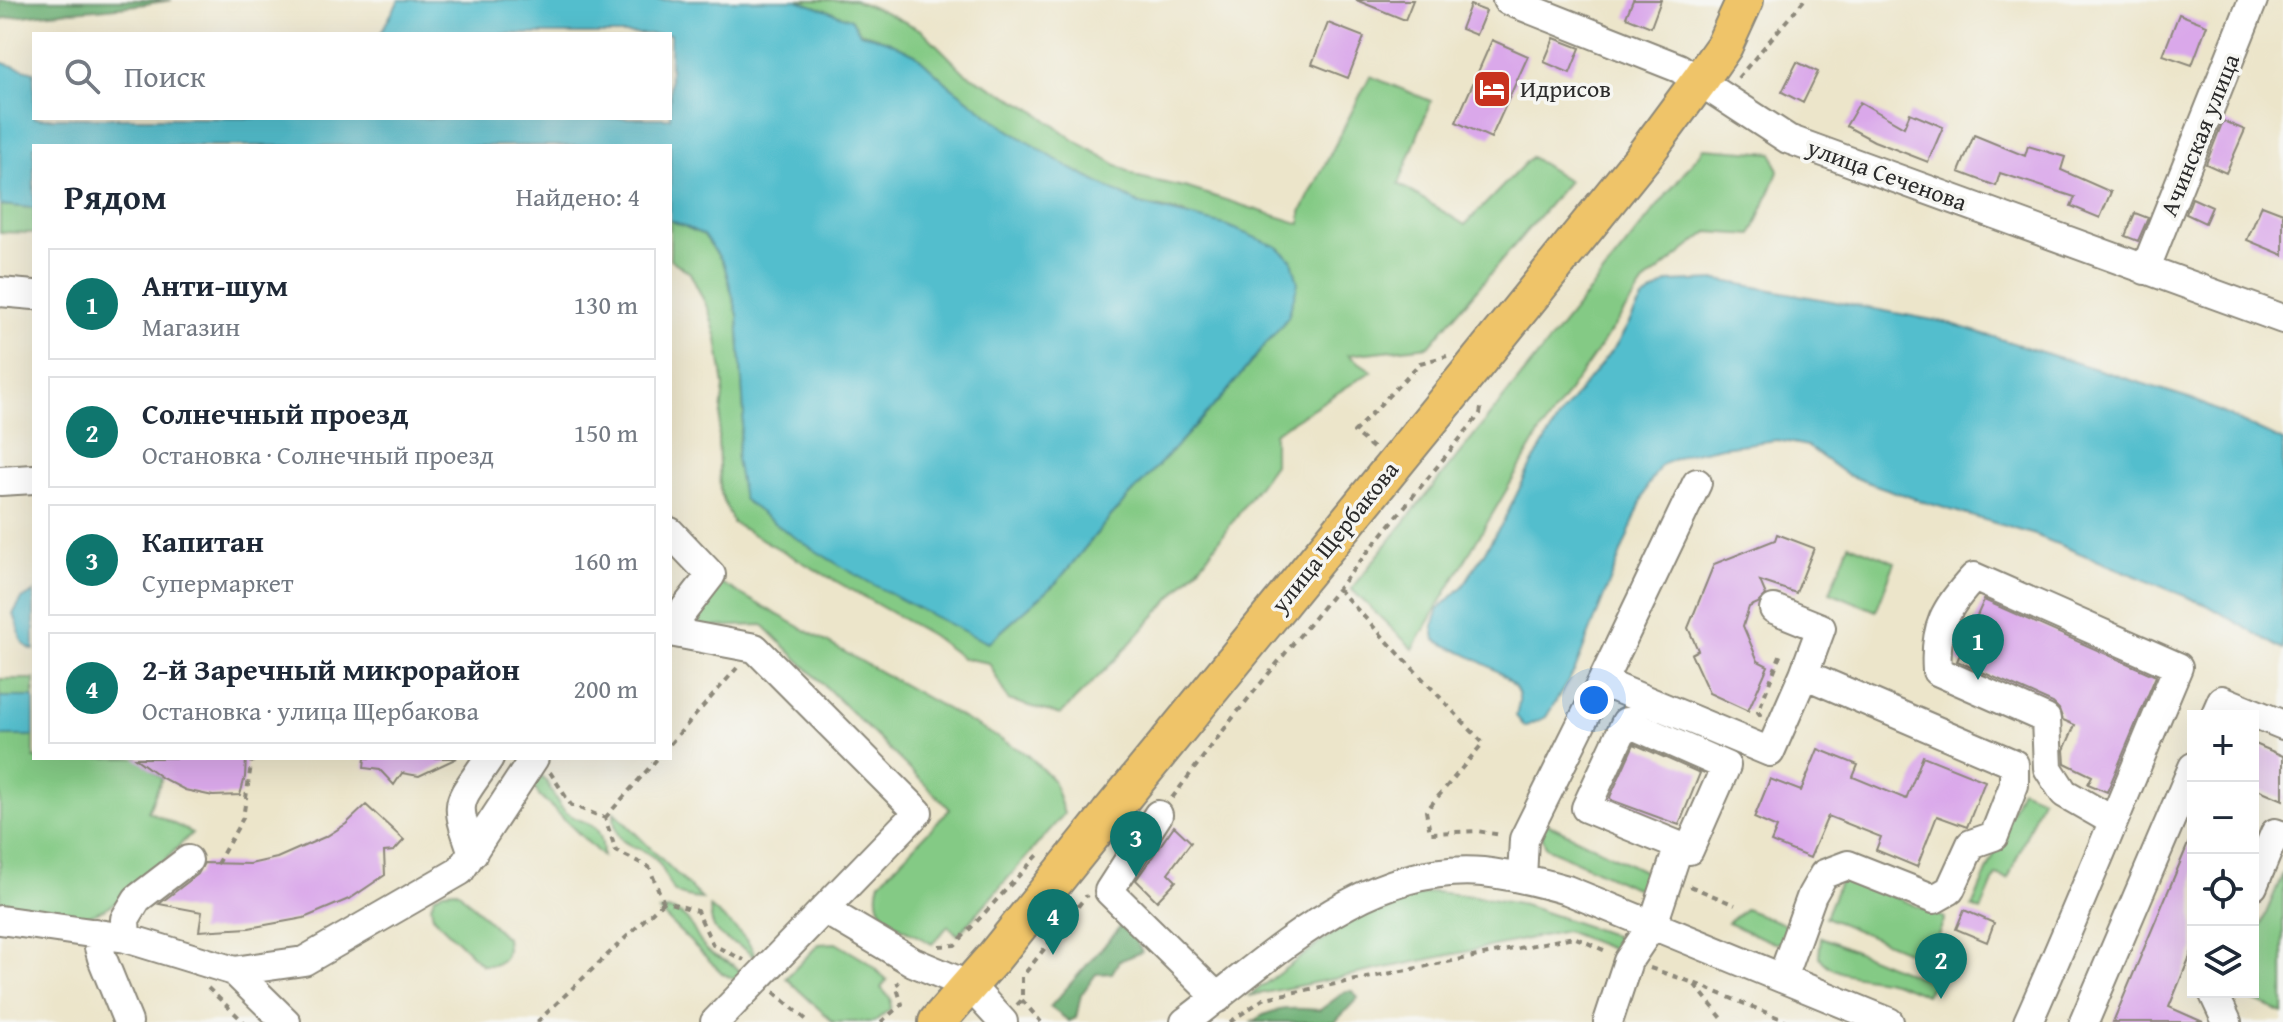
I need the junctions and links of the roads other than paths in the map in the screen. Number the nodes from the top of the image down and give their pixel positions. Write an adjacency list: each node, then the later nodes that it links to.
1 (1507, 0): 6 (street, улица Сеченова)
2 (1745, 0): 5 (main road, улица Щербакова)
3 (1771, 0): 5 (main road, улица Щербакова)
4 (2253, 0): 7 (street, Ачинская улица)
5 (1724, 46): 6 (main road, улица Щербакова)
6 (1700, 80): 7 (street, улица Сеченова); 42 (main road, улица Щербакова, bridge)
7 (2145, 270): 10 (street, улица Сеченова)
8 (0, 292): 9 (street)
9 (32, 295)
10 (2283, 319)
11 (32, 479): 12 (street)
12 (0, 481)
13 (1697, 483): 19 (street)
14 (672, 534): 16 (street)
15 (1774, 609): 18 (street)
16 (672, 627)
17 (672, 630): 35 (street)
18 (1804, 674): 19 (street); 41 (street)
19 (1602, 682): 34 (street)
20 (2218, 710): 21 (street)
21 (2246, 710)
22 (2259, 715): 23 (street)
23 (2283, 725)
24 (488, 760): 31 (street)
25 (533, 760): 31 (street)
26 (2187, 781): 54 (street)
27 (1158, 815): 44 (street)
28 (2113, 821): 28 (street); 53 (street)
29 (2283, 836): 33 (street)
30 (1679, 846): 30 (street); 37 (street)
31 (473, 853): 40 (street)
32 (188, 860): 39 (street)
33 (2259, 872)
34 (1522, 878): 37 (street); 44 (street)
35 (825, 910): 42 (street); 48 (street)
36 (0, 920): 38 (street)
37 (1653, 924): 41 (street); 51 (street)
38 (95, 933): 39 (street); 46 (street)
39 (126, 938): 40 (street)
40 (234, 971): 47 (street)
41 (1782, 978): 52 (street)
42 (970, 986): 45 (street); 49 (main road, улица Щербакова)
43 (2216, 998): 55 (street)
44 (1224, 1010): 50 (street)
45 (1002, 1021)
46 (128, 1022)
47 (286, 1022)
48 (715, 1022)
49 (937, 1022)
50 (1185, 1022)
51 (1608, 1022)
52 (1889, 1022)
53 (2028, 1022)
54 (2084, 1022)
55 (2227, 1022)

